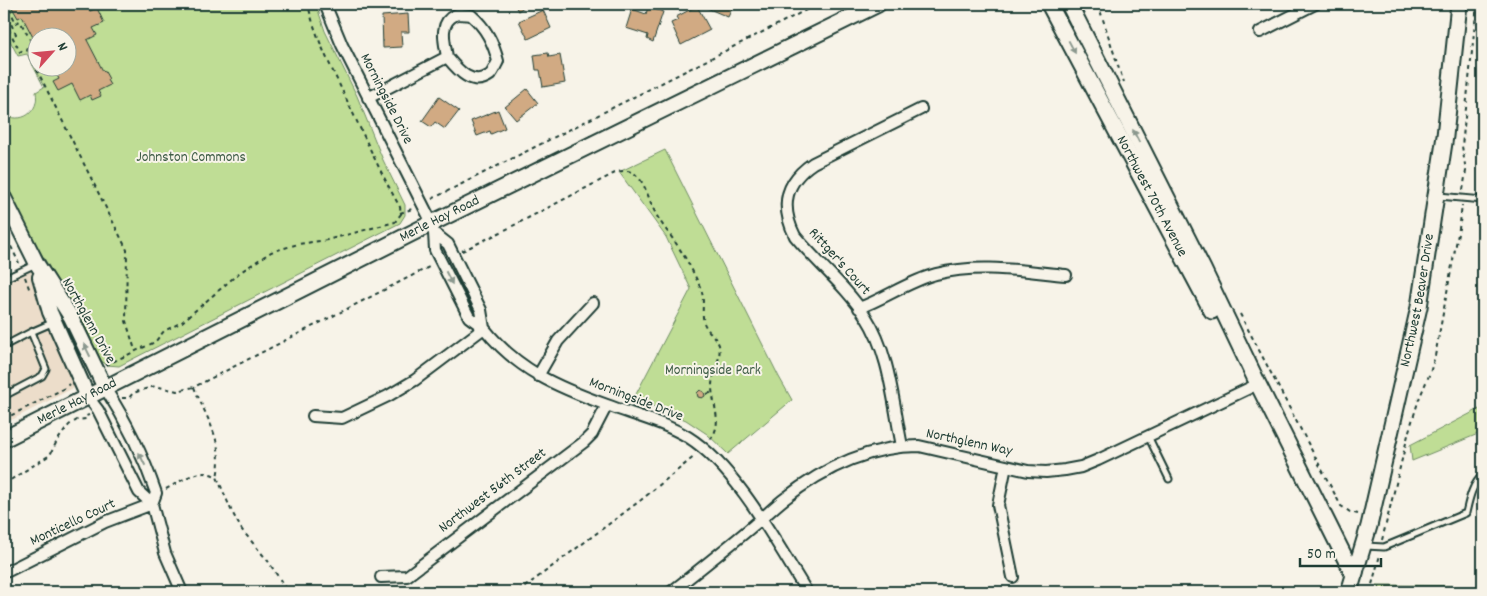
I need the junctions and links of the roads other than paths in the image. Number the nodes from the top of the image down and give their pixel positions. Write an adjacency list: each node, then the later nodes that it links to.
1 (326, 4): 9 (street, Morningside Drive)
2 (878, 4): 14 (main road, Merle Hay Road)
3 (1049, 4): 25 (main road, Northwest 70th Avenue, one-way to 25)
4 (1069, 4): 25 (main road, Northwest 70th Avenue, one-way to 4)
5 (1315, 4): 7 (street)
6 (1459, 4): 11 (main road, Northwest Beaver Drive)
7 (1260, 32)
8 (447, 57): 8 (street); 9 (street)
9 (368, 98): 14 (street, Morningside Drive)
10 (921, 109): 19 (street, Rittger's Court)
11 (1436, 196): 13 (lane); 39 (main road, Northwest Beaver Drive)
12 (4, 198): 15 (street, Northglenn Drive)
13 (1483, 200)
14 (433, 228): 21 (street, Morningside Drive); 21 (street, Morningside Drive, one-way to 21); 26 (main road, Merle Hay Road)
15 (37, 264): 17 (lane); 20 (street, Northglenn Drive); 26 (street, Northglenn Drive, one-way to 15)
16 (1066, 275): 19 (street)
17 (4, 279)
18 (593, 303): 24 (street)
19 (859, 308): 33 (street, Rittger's Court)
20 (54, 322): 22 (lane); 28 (street, Northglenn Drive)
21 (484, 328): 24 (street, Morningside Drive); 30 (street)
22 (31, 332): 23 (lane); 27 (lane)
23 (4, 346)
24 (538, 376): 29 (street, Morningside Drive)
25 (1258, 384): 31 (street, Northglenn Way); 41 (main road, Northwest 70th Avenue)
26 (106, 388): 28 (main road, Merle Hay Road); 37 (street, Northglenn Drive, one-way to 26)
27 (4, 396)
28 (88, 397): 32 (main road, Merle Hay Road); 37 (street, Northglenn Drive)
29 (607, 405): 38 (street, Morningside Drive); 42 (street, Northwest 56th Street)
30 (313, 416)
31 (1148, 436): 34 (street, Northglenn Way); 36 (lane)
32 (4, 439)
33 (902, 446): 34 (street, Northglenn Way); 38 (street, Northglenn Way)
34 (1006, 466): 43 (street)
35 (1483, 476): 39 (lane)
36 (1169, 479)
37 (152, 504): 40 (street, Monticello Court); 44 (street, Northglenn Drive)
38 (762, 519): 45 (street, Northglenn Way); 46 (street, Morningside Drive)
39 (1363, 546): 41 (main road, Northwest Beaver Drive)
40 (8, 571)
41 (1355, 574): 47 (main road, Northwest Beaver Drive)
42 (381, 577)
43 (1013, 577)
44 (182, 592)
45 (671, 592)
46 (807, 592)
47 (1349, 592)

